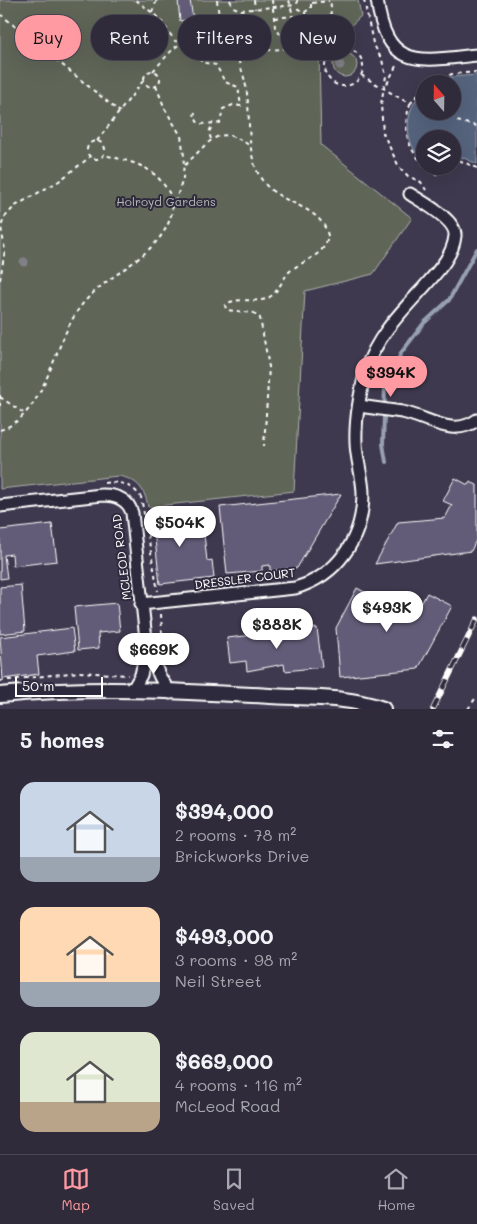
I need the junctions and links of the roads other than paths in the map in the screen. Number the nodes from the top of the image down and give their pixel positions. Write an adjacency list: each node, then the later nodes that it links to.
1 (377, 0): 2 (street)
2 (477, 55)
3 (410, 194): 4 (street, DRESSLER COURT)
4 (359, 406): 5 (street); 7 (street, DRESSLER COURT)
5 (477, 420)
6 (0, 506): 7 (street, MCLEOD ROAD)
7 (141, 604): 8 (street, MCLEOD ROAD)
8 (147, 648): 9 (street, MCLEOD ROAD); 10 (street, MCLEOD ROAD)
9 (132, 690): 10 (main road); 11 (main road)
10 (170, 692): 12 (main road)
11 (0, 696)
12 (380, 708)

